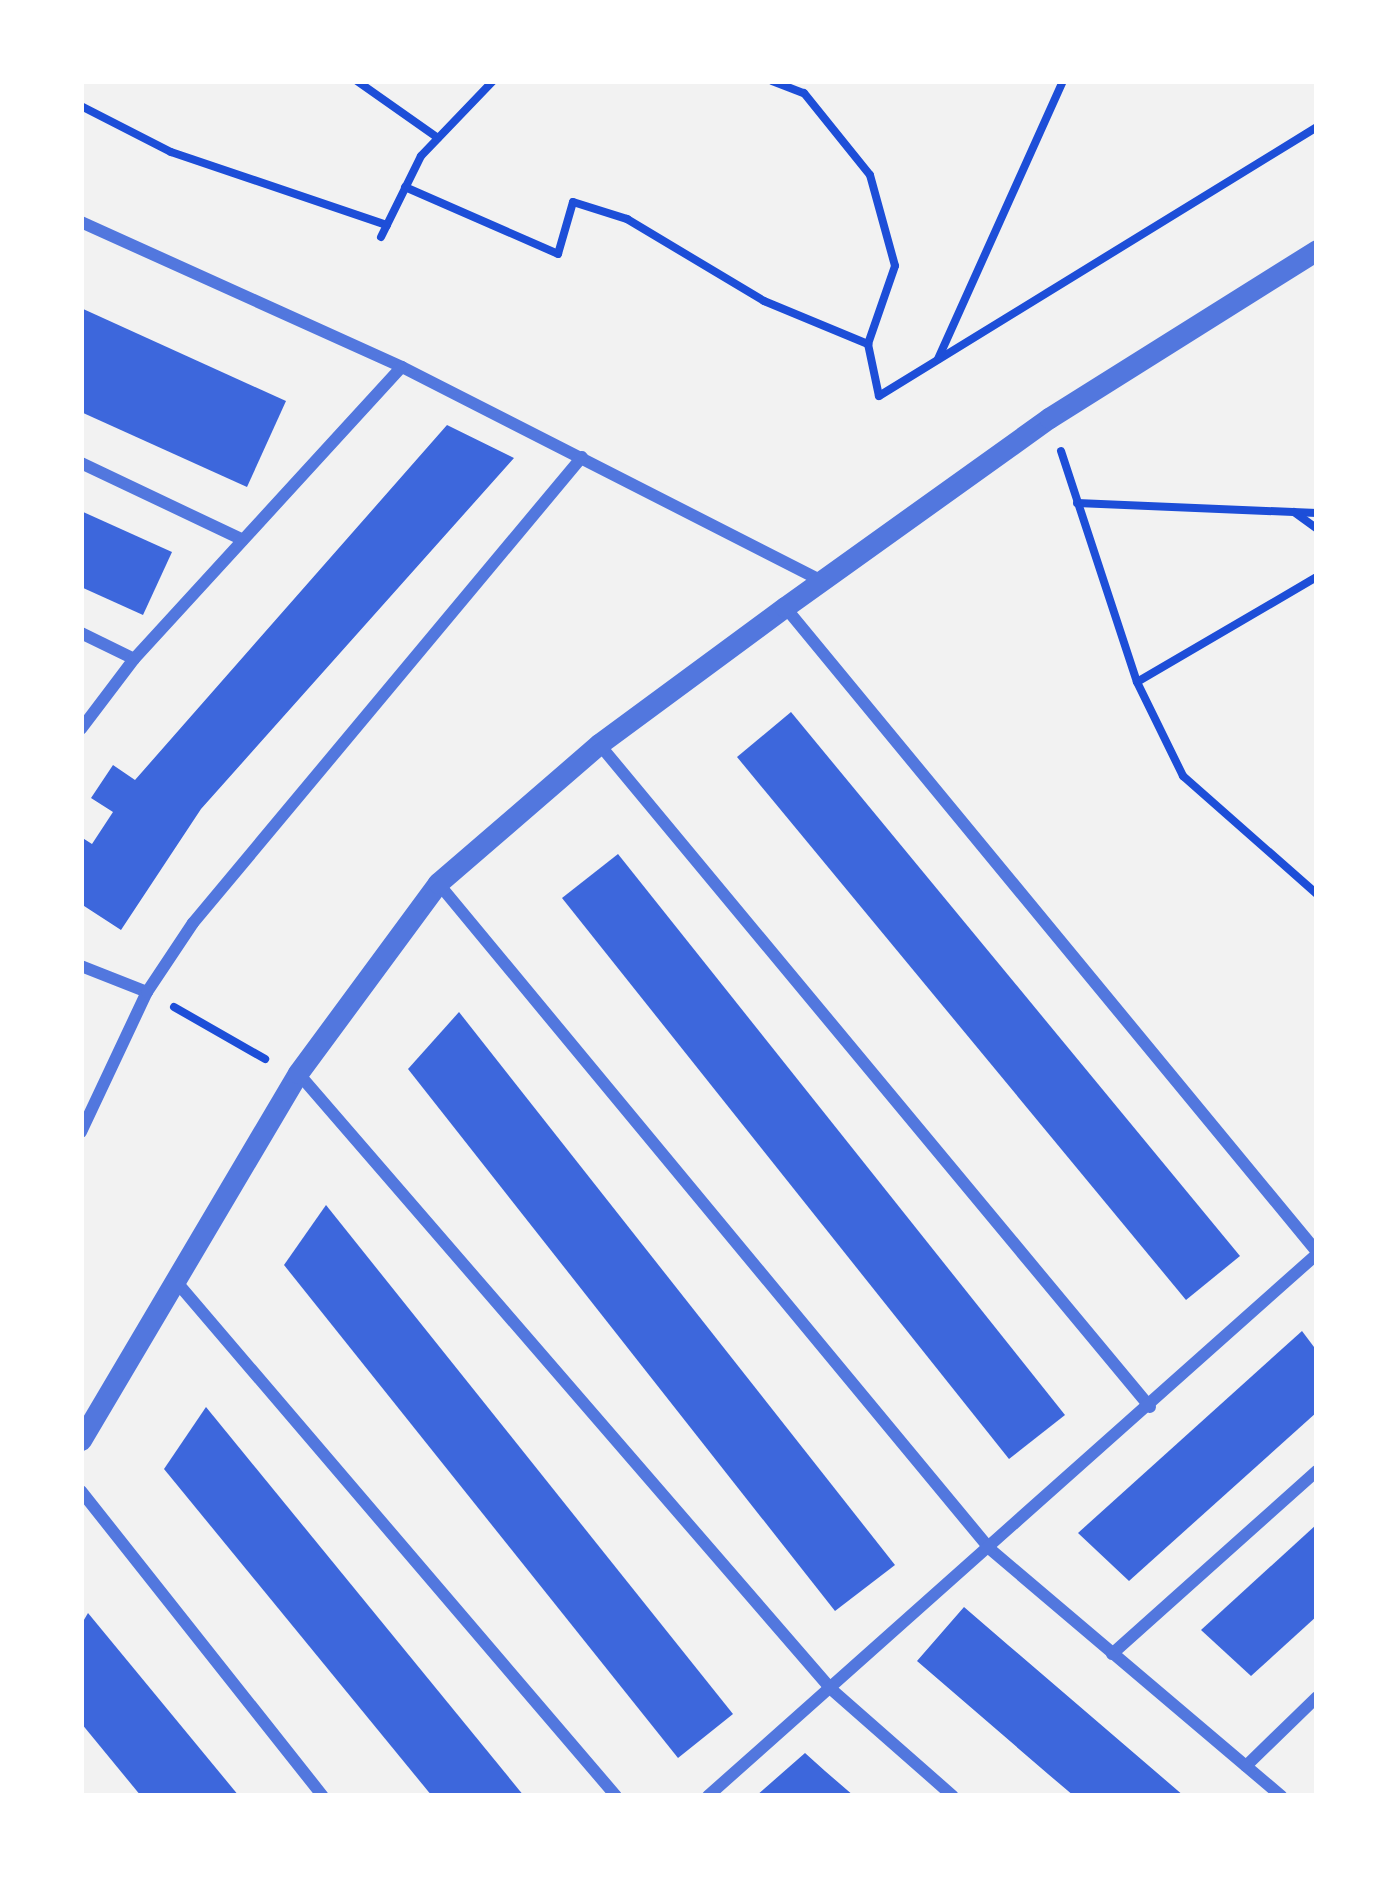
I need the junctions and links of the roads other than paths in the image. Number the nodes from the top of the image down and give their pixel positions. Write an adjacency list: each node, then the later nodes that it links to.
1 (81, 222): 3 (street)
2 (1317, 250): 7 (street)
3 (402, 367): 4 (street); 6 (street)
4 (582, 457): 7 (street); 15 (street)
5 (81, 463): 6 (street)
6 (243, 540): 10 (street)
7 (824, 582): 8 (street)
8 (785, 607): 12 (street); 18 (street)
9 (81, 633): 10 (street)
10 (134, 659): 11 (street)
11 (81, 729)
12 (599, 744): 13 (street); 20 (street)
13 (438, 883): 16 (street); 24 (street)
14 (81, 966): 15 (street)
15 (146, 992): 17 (street)
16 (297, 1075): 19 (street); 26 (street)
17 (81, 1132)
18 (1317, 1253): 20 (street)
19 (174, 1278): 21 (street); 30 (street)
20 (1150, 1407): 24 (street)
21 (81, 1440)
22 (1317, 1471): 25 (street)
23 (81, 1491): 29 (street)
24 (990, 1549): 25 (street); 26 (street)
25 (1112, 1654): 28 (street)
26 (831, 1689): 31 (street); 32 (street)
27 (1317, 1697): 28 (street)
28 (1246, 1766): 33 (street)
29 (323, 1796)
30 (616, 1796)
31 (708, 1796)
32 (953, 1796)
33 (1281, 1796)

